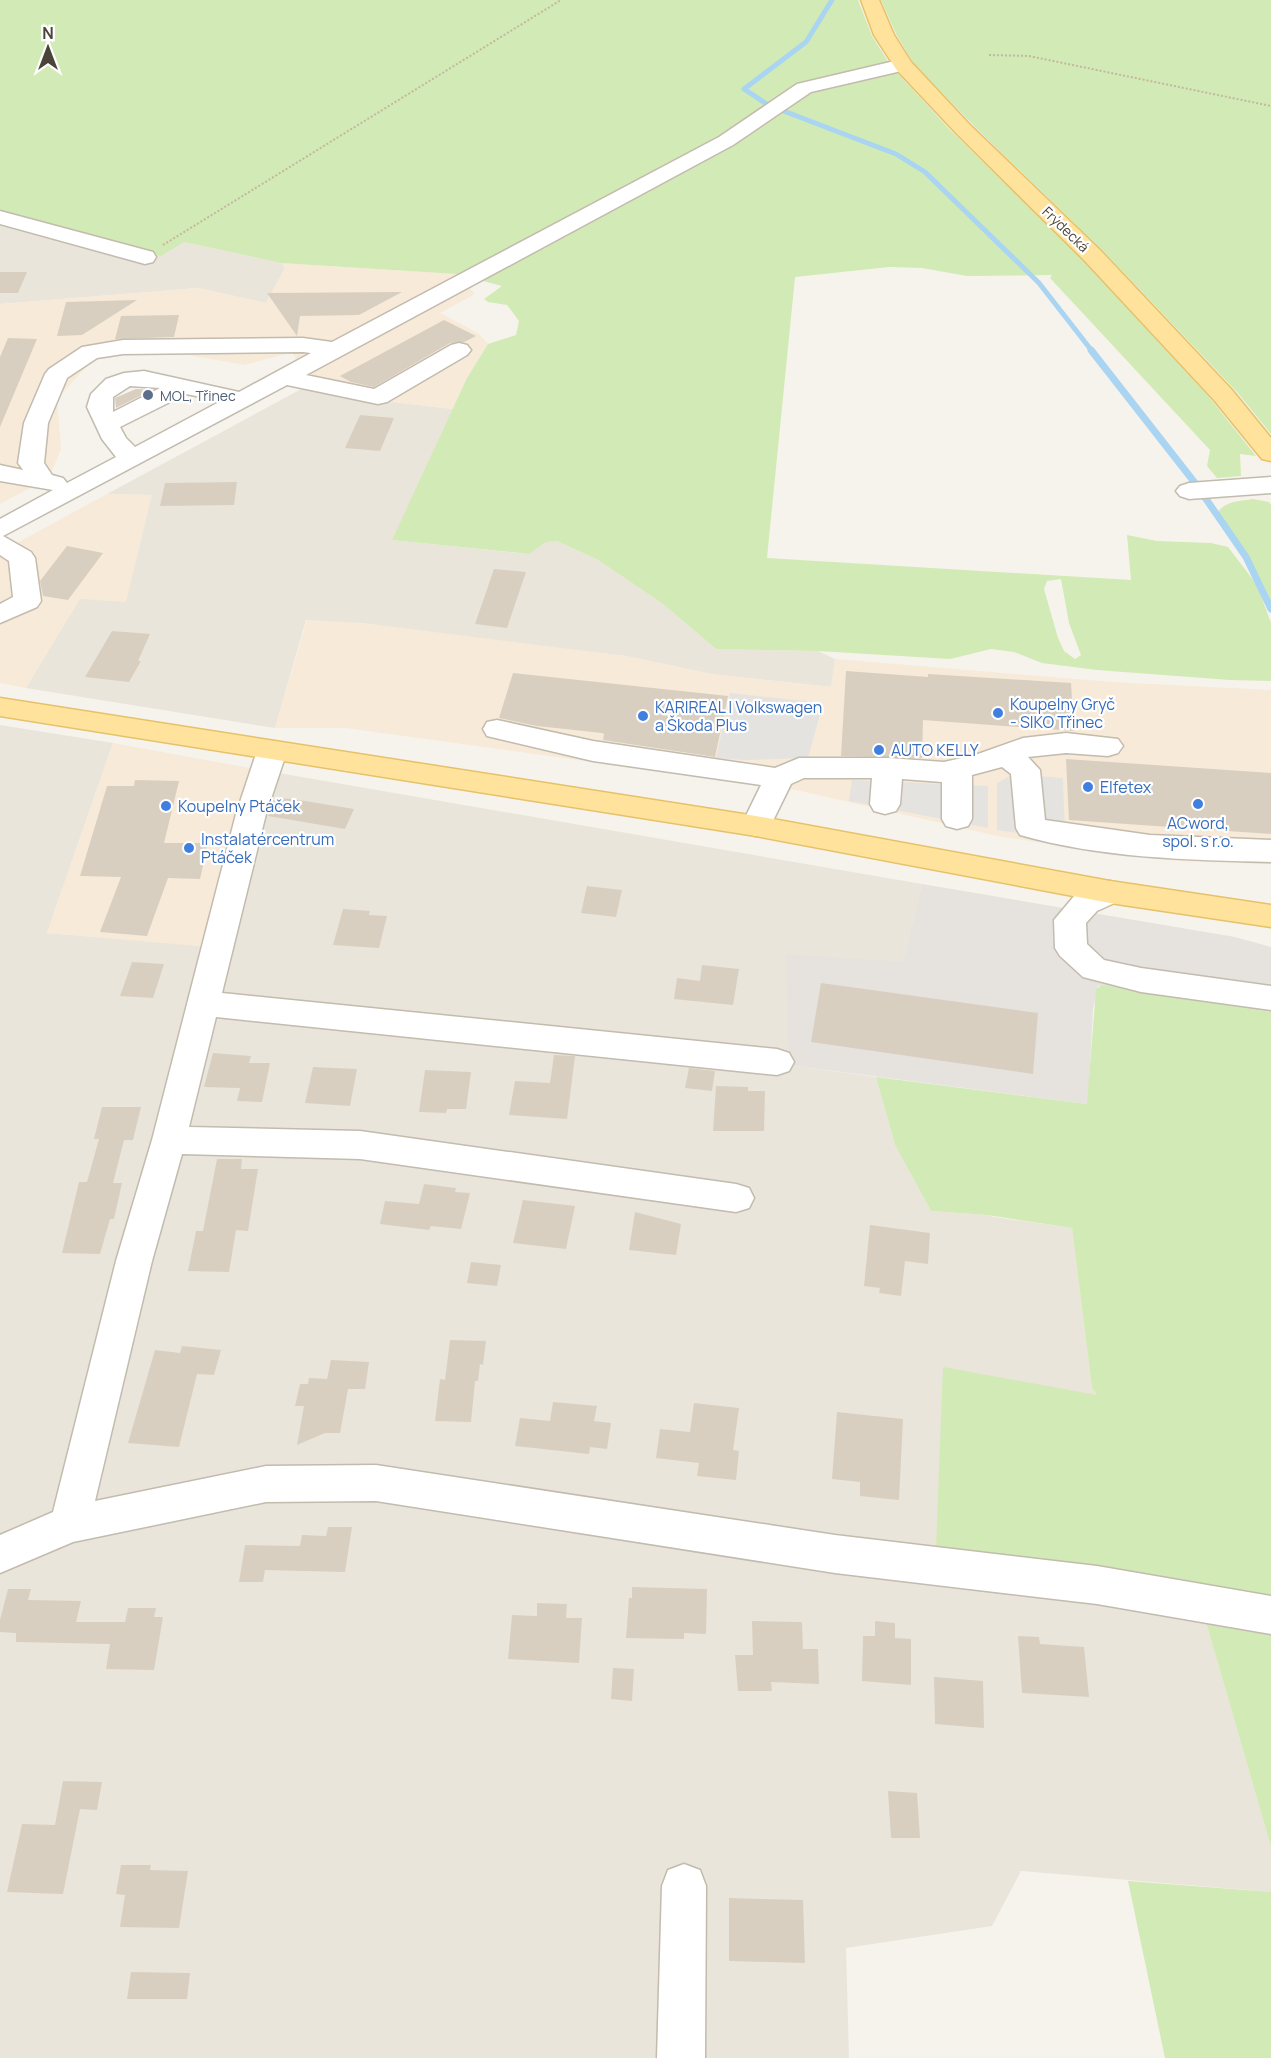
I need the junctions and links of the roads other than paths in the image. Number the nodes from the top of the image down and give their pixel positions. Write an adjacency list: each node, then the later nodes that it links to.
1 (870, 0): 2 (main road, Frýdecká)
2 (903, 65): 5 (street); 11 (main road, Frýdecká)
3 (0, 218): 4 (street)
4 (145, 257)
5 (335, 350): 7 (street); 14 (street)
6 (459, 350): 7 (street)
7 (281, 377): 9 (street)
8 (184, 386): 9 (street); 10 (street); 10 (street)
9 (239, 400): 12 (street)
10 (107, 424): 12 (street)
11 (1271, 454)
12 (132, 457): 16 (street)
13 (0, 473): 14 (street)
14 (42, 479): 16 (street)
15 (1271, 485): 17 (street)
16 (73, 489): 18 (street)
17 (1189, 491)
18 (0, 529)
19 (0, 543): 20 (street)
20 (11, 564): 21 (street)
21 (0, 615)
22 (0, 707): 25 (main road)
23 (497, 729): 29 (street)
24 (1108, 746): 26 (street)
25 (272, 751): 32 (main road); 37 (street)
26 (1005, 754): 28 (street); 33 (street)
27 (888, 768): 28 (street); 29 (street); 30 (street)
28 (957, 769): 31 (street)
29 (779, 778): 32 (street)
30 (885, 804)
31 (957, 819)
32 (756, 826): 34 (main road)
33 (1271, 851)
34 (1110, 892): 35 (main road); 36 (street)
35 (1271, 916)
36 (1271, 998)
37 (202, 1003): 38 (street); 39 (street)
38 (777, 1062)
39 (169, 1140): 40 (street); 41 (street)
40 (736, 1198)
41 (70, 1524): 42 (street); 43 (street)
42 (0, 1554)
43 (1271, 1616)
44 (684, 1886): 45 (street)
45 (681, 2058)

